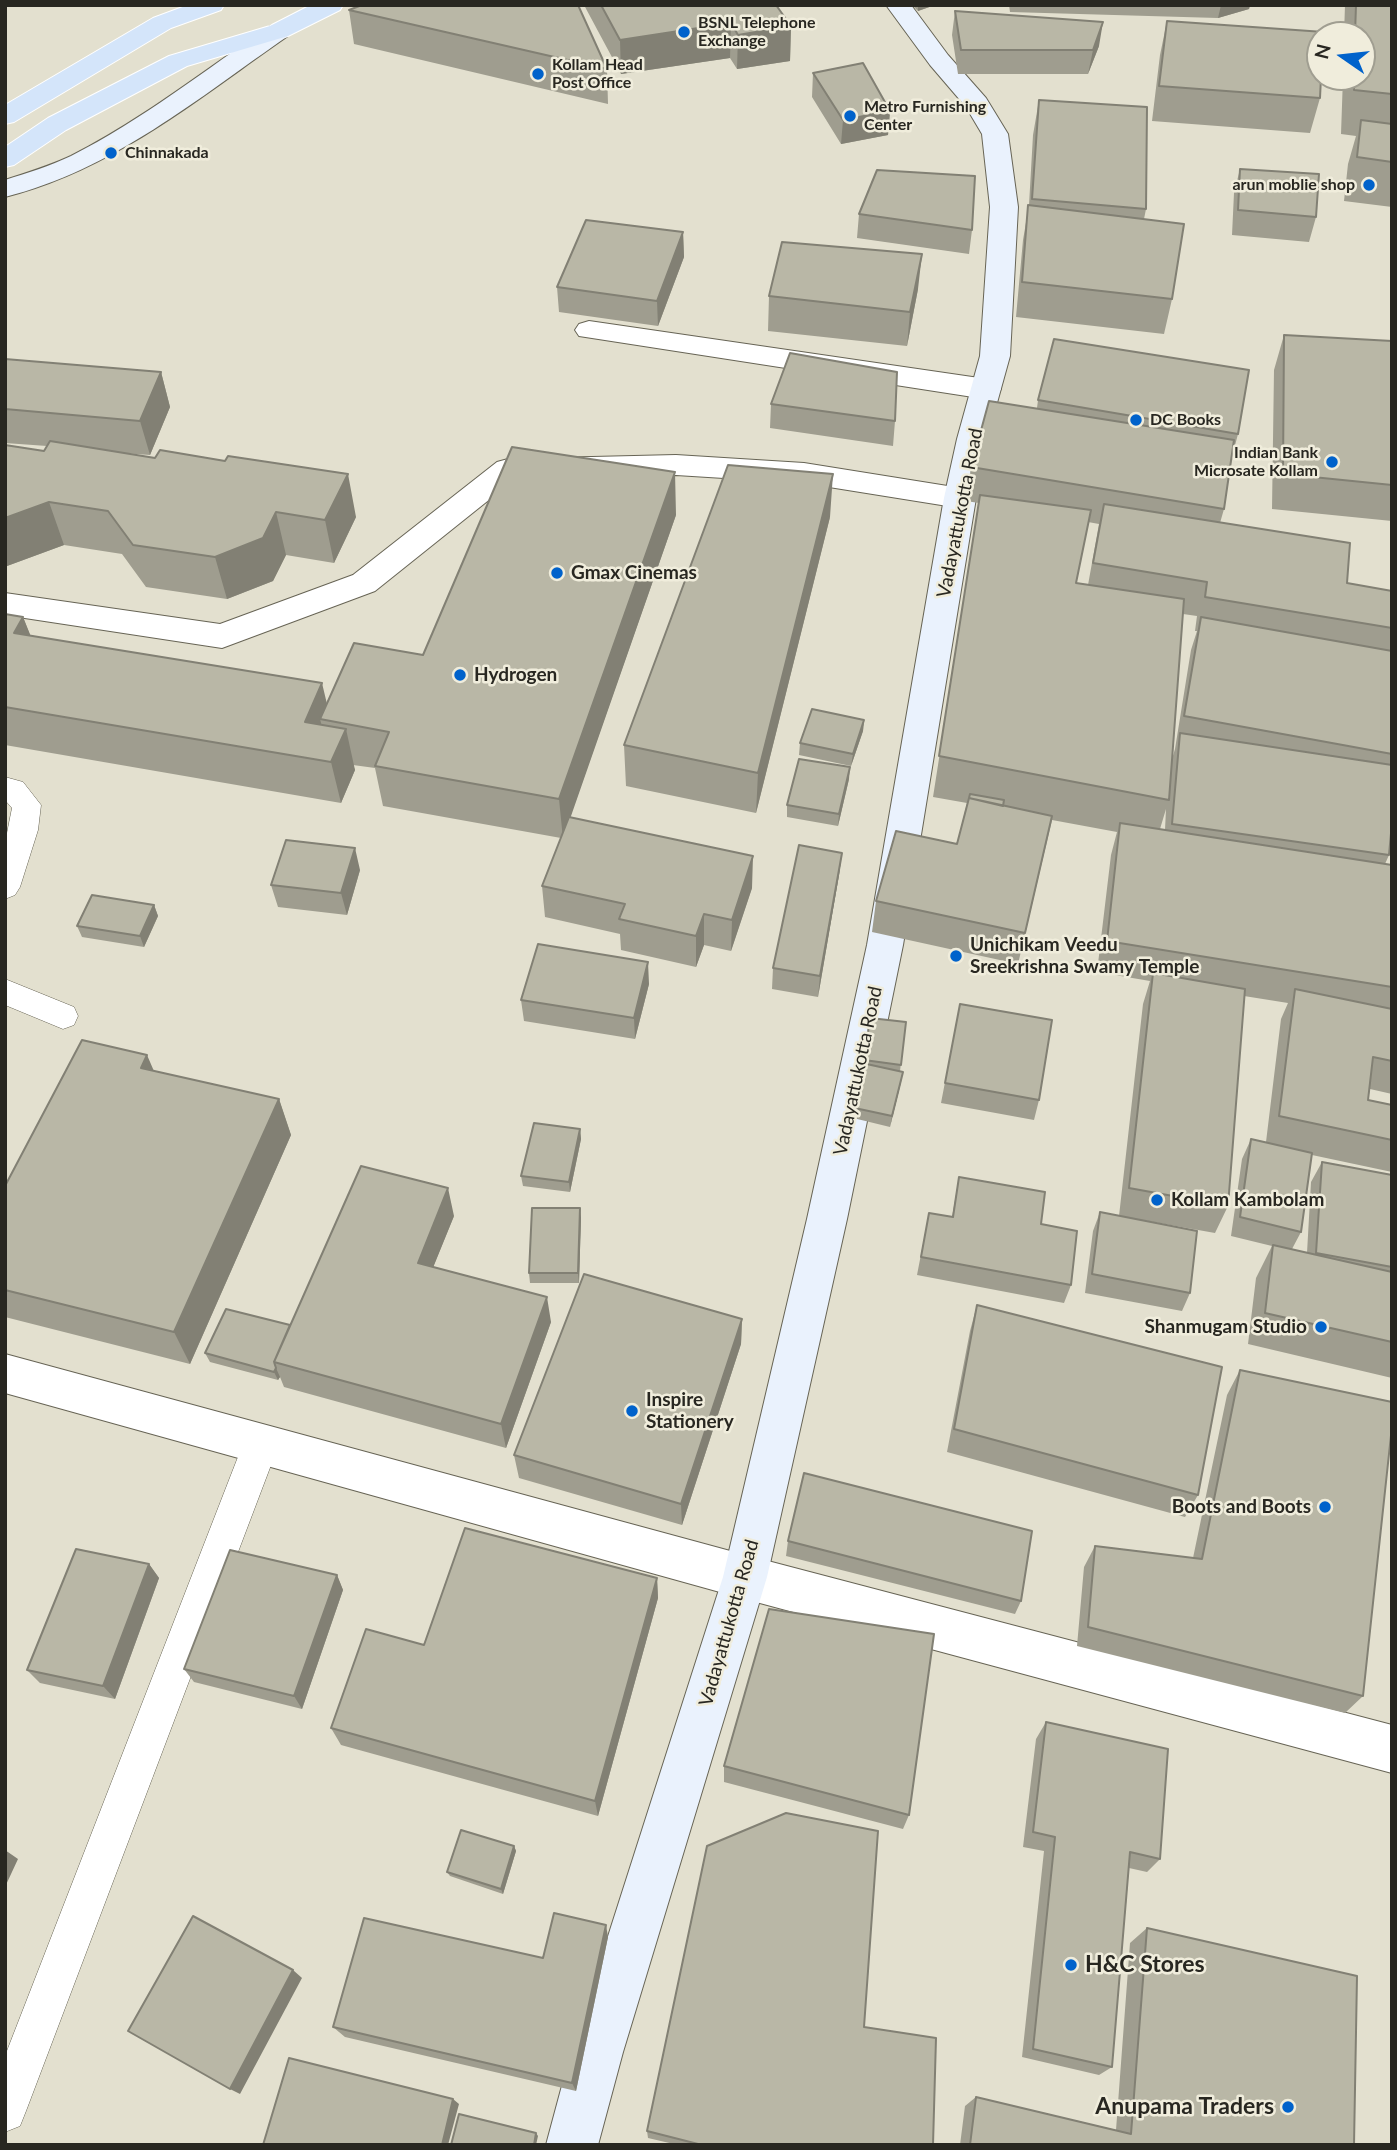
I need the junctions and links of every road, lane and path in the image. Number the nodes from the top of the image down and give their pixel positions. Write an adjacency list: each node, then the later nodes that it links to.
1 (212, 5): 5 (main road)
2 (331, 5): 4 (main road)
3 (898, 5): 9 (street, Vadayattukotta Road)
4 (279, 31): 6 (main road); 7 (street)
5 (5, 116)
6 (5, 159)
7 (5, 189)
8 (589, 330): 9 (street)
9 (986, 388): 10 (street, Vadayattukotta Road)
10 (960, 498): 11 (street); 18 (street, Vadayattukotta Road)
11 (5, 604)
12 (5, 788): 13 (lane)
13 (5, 887)
14 (5, 991): 15 (lane)
15 (63, 1016)
16 (5, 1373): 17 (street)
17 (261, 1444): 18 (street); 20 (lane)
18 (746, 1577): 19 (street); 21 (street, Vadayattukotta Road)
19 (1392, 1749)
20 (5, 2111)
21 (572, 2145)

